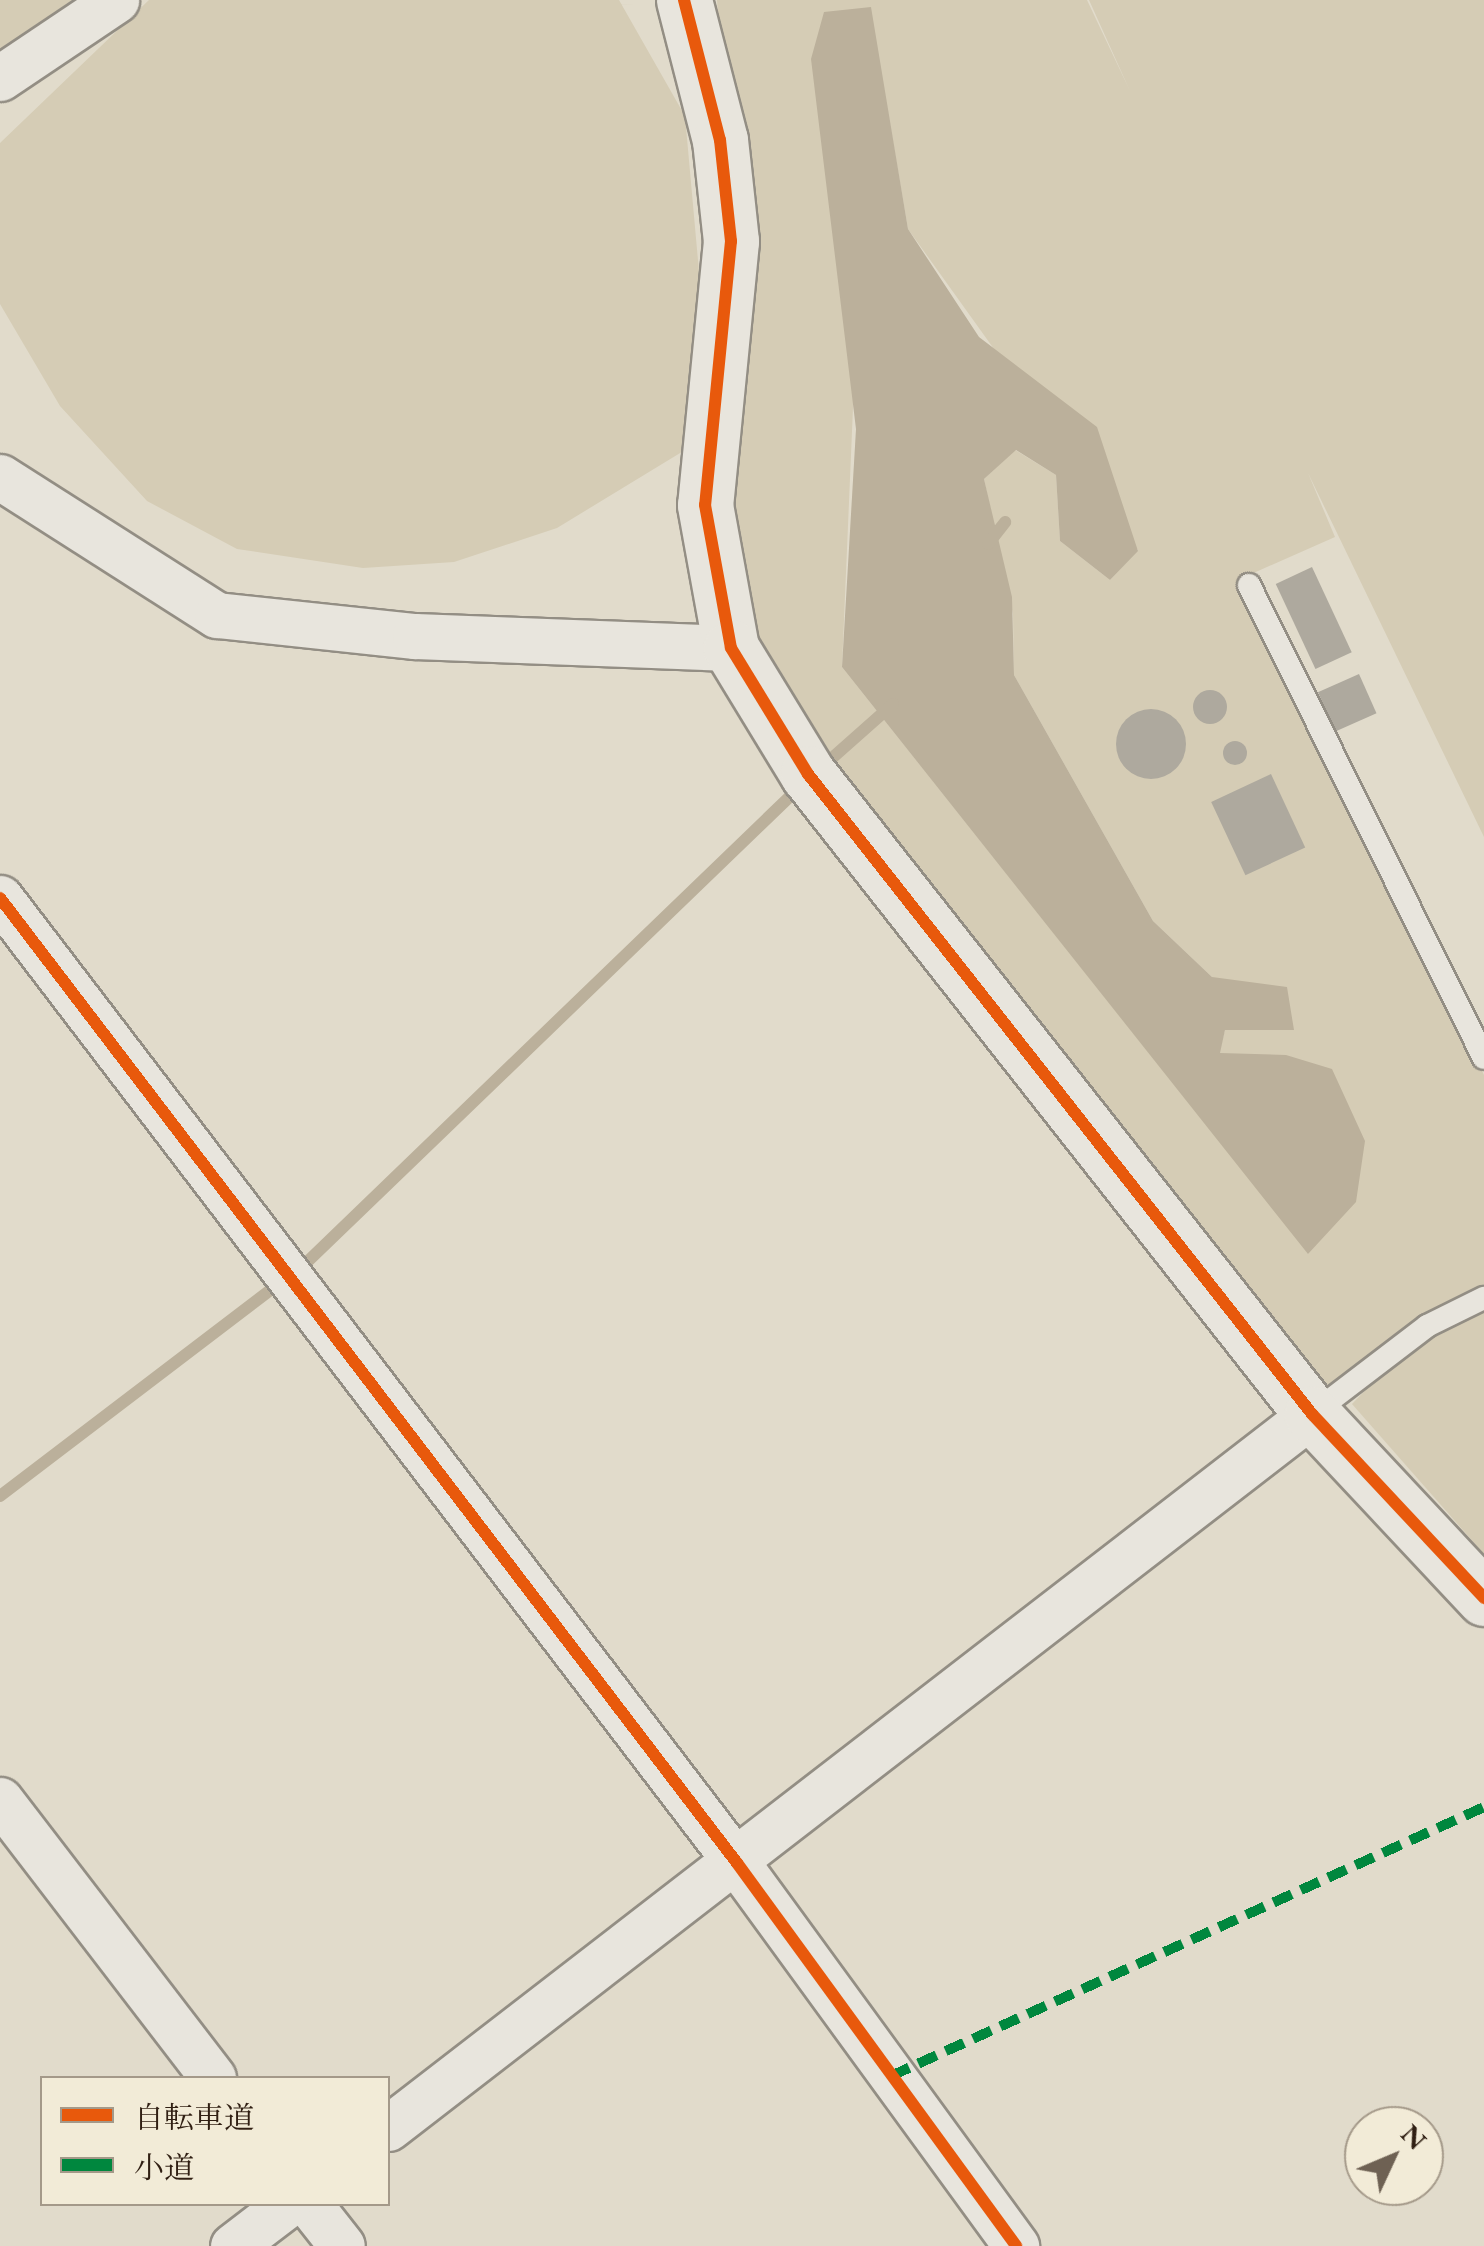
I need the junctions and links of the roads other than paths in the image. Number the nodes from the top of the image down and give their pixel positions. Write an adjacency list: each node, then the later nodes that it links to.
1 (116, 0): 3 (street)
2 (684, 0): 6 (street)
3 (0, 78)
4 (0, 477): 6 (street)
5 (1249, 584): 8 (lane)
6 (731, 648): 10 (street)
7 (0, 898): 13 (street)
8 (1484, 1058)
9 (1484, 1298): 10 (lane)
10 (1312, 1414): 11 (street); 13 (street)
11 (1484, 1598)
12 (0, 1800): 14 (street)
13 (737, 1863): 15 (street); 20 (street)
14 (211, 2076)
15 (390, 2126)
16 (285, 2206): 18 (street)
17 (311, 2206): 19 (street)
18 (233, 2246)
19 (342, 2246)
20 (1016, 2246)

